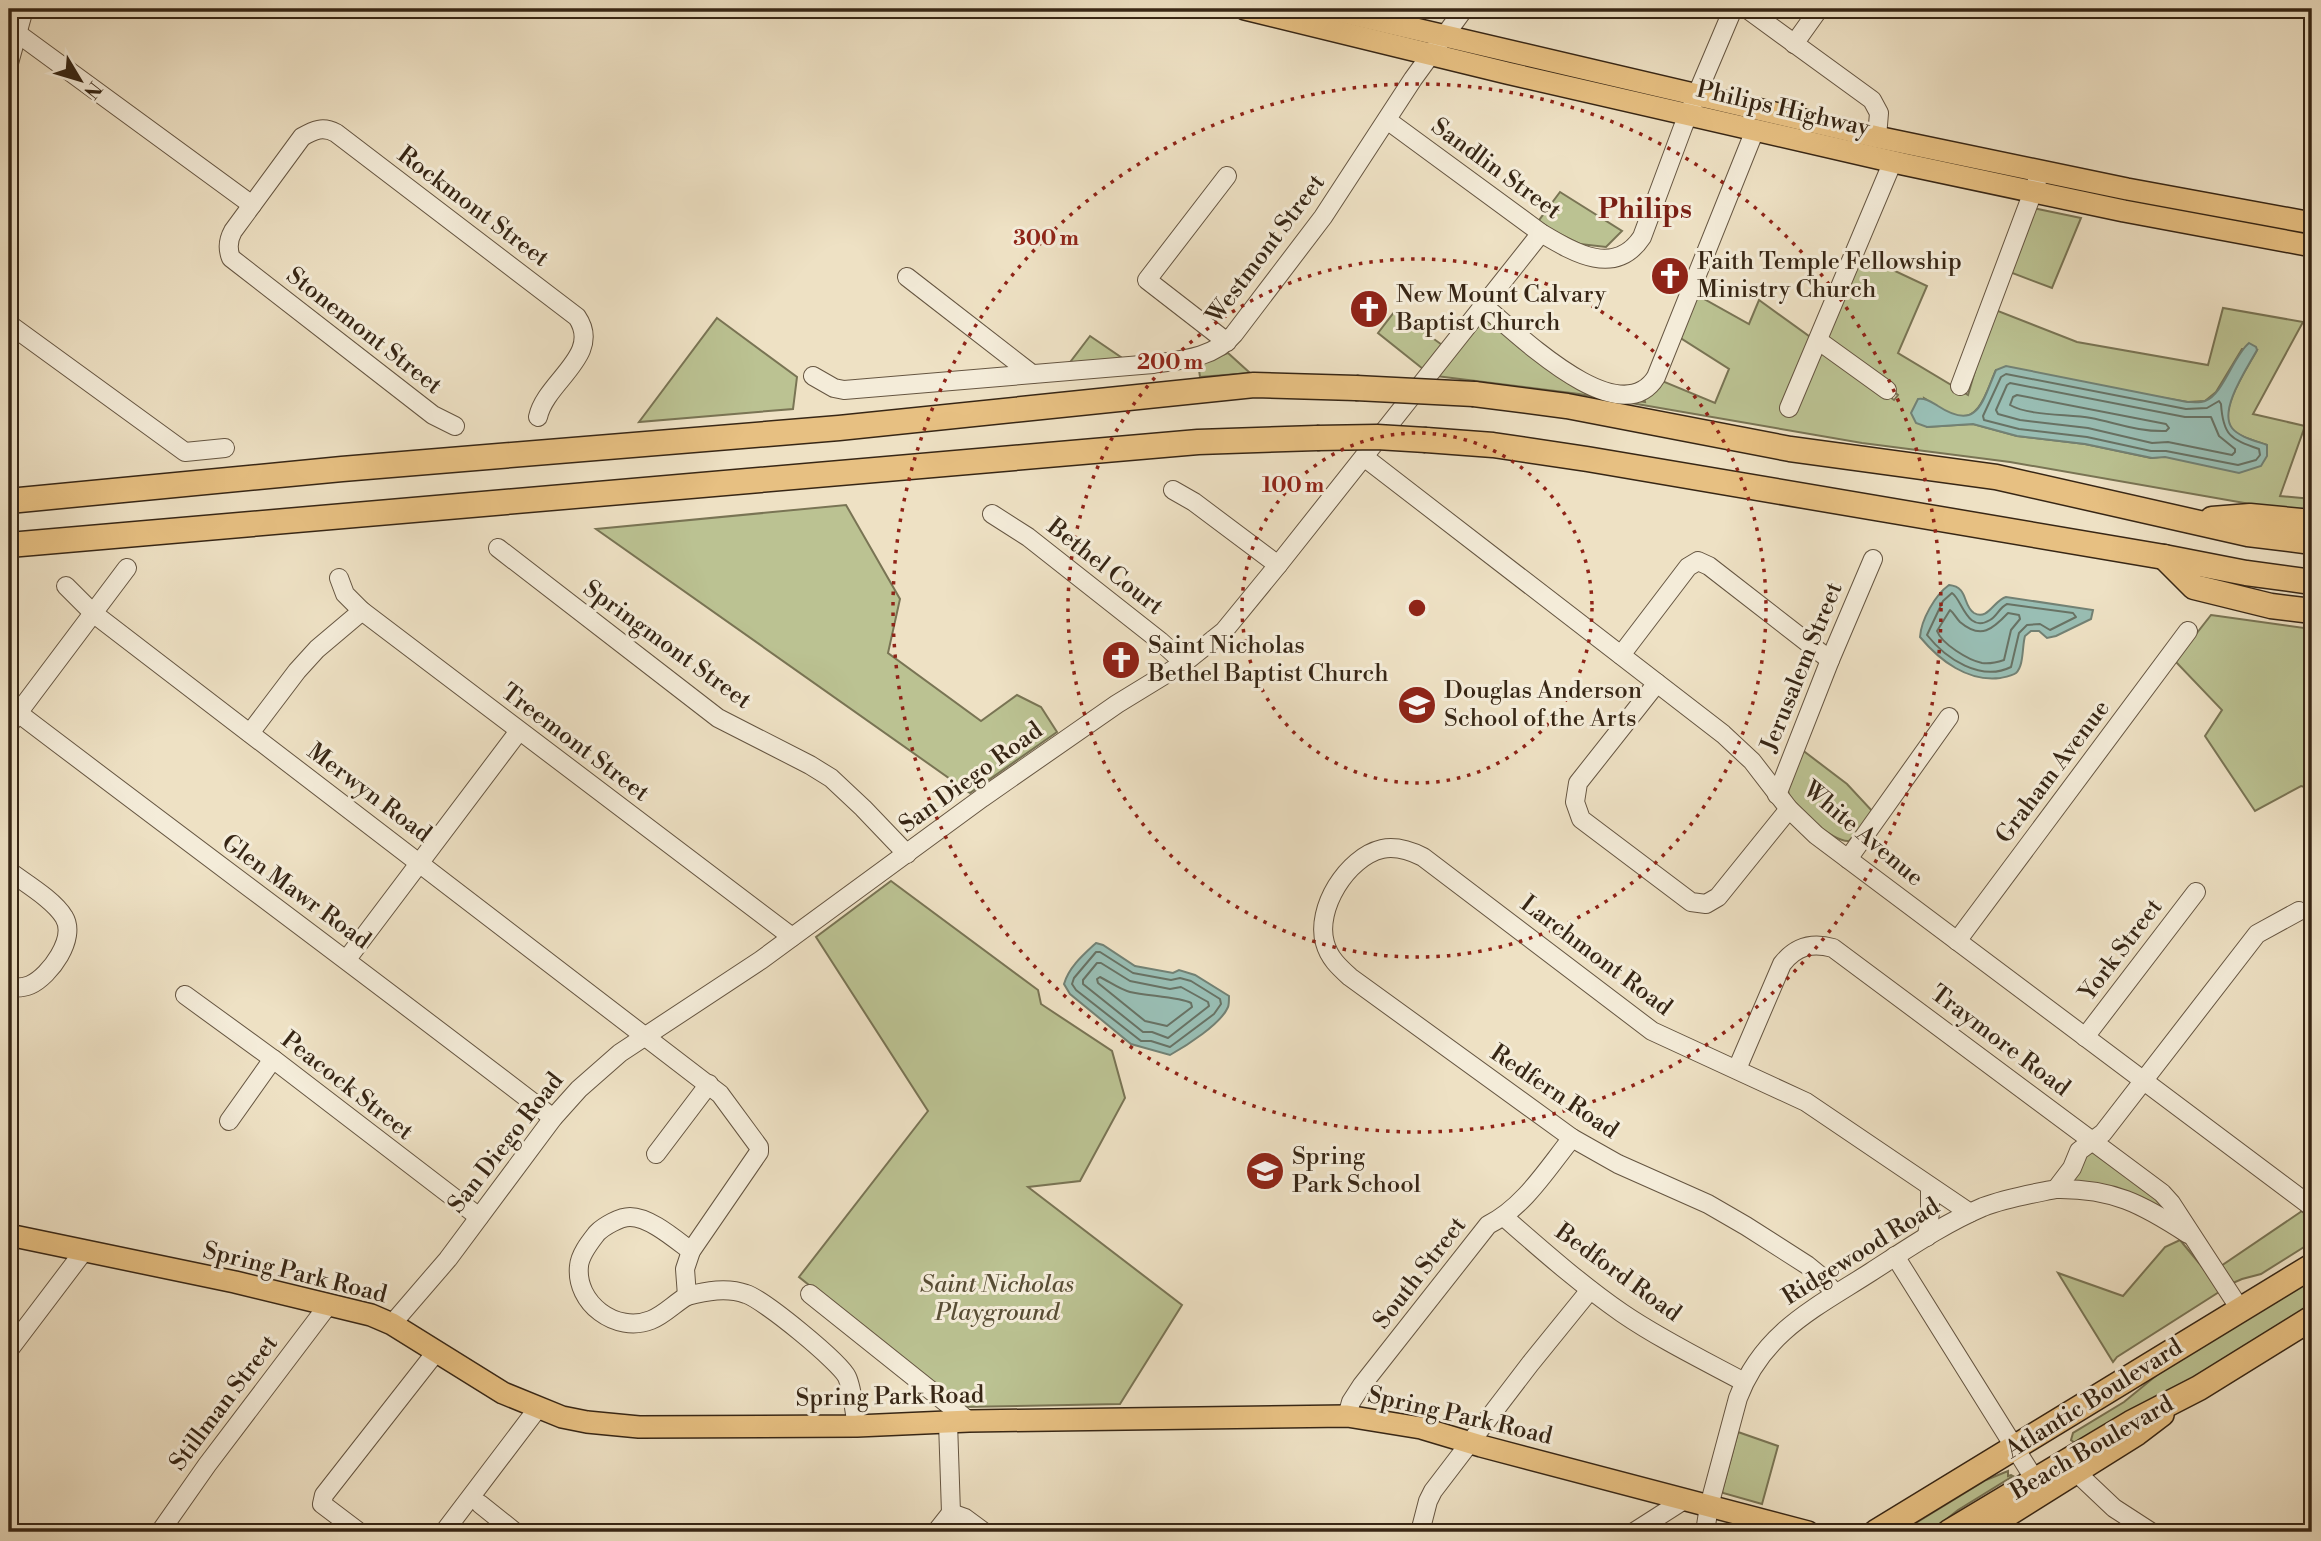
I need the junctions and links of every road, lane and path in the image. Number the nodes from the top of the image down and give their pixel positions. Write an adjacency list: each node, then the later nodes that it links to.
1 (24, 9): 8 (street)
2 (1245, 9): 10 (main road, Philips Highway)
3 (1330, 9): 10 (main road, Philips Highway)
4 (1464, 9): 10 (street, Westmont Street)
5 (1733, 9): 12 (street)
6 (1747, 9): 9 (street)
7 (1819, 9): 9 (street)
8 (17, 33): 11 (street); 21 (street)
9 (1794, 44): 16 (street)
10 (1438, 45): 12 (main road, Philips Highway); 13 (main road, Philips Highway); 14 (street, Westmont Street)
11 (9, 63)
12 (1698, 94): 13 (street); 16 (main road, Philips Highway)
13 (1689, 114): 15 (main road, Philips Highway); 23 (street, Sandlin Street)
14 (1387, 120): 23 (street, Sandlin Street); 29 (street, Westmont Street)
15 (1755, 130): 17 (main road, Philips Highway); 26 (street)
16 (1877, 137): 18 (main road, Philips Highway)
17 (1893, 162): 20 (main road, Philips Highway); 28 (street)
18 (2041, 171): 20 (street); 22 (main road, Philips Highway)
19 (1227, 176): 29 (street)
20 (2033, 192): 24 (main road, Philips Highway); 32 (street)
21 (252, 205): 35 (street, Rockmont Street); 36 (street, Stonemont Street)
22 (2312, 223)
23 (1541, 233): 26 (street, San Diego Road)
24 (2312, 246)
25 (907, 277): 30 (street)
26 (1484, 306): 38 (street, San Diego Road)
27 (9, 324): 37 (street)
28 (1819, 341): 33 (street); 34 (street)
29 (1227, 342): 30 (street, Westmont Street)
30 (1032, 374): 31 (street, Westmont Street)
31 (813, 376)
32 (1960, 386)
33 (1887, 390)
34 (1789, 408)
35 (538, 417)
36 (455, 426)
37 (225, 448)
38 (1364, 457): 49 (street, San Diego Road); 58 (street, White Avenue)
39 (1173, 490): 49 (street)
40 (9, 501): 42 (highway, bridge)
41 (992, 514): 60 (street, Bethel Court)
42 (2183, 521): 43 (highway); 44 (highway)
43 (2312, 522)
44 (2312, 542)
45 (9, 545): 47 (highway, bridge)
46 (498, 548): 68 (street, Springmont Street)
47 (2164, 556): 52 (highway); 55 (highway)
48 (1873, 559): 59 (street, Jerusalem Street)
49 (1278, 565): 60 (street, San Diego Road)
50 (127, 568): 56 (street)
51 (339, 578): 54 (street, Treemont Street)
52 (2312, 582)
53 (66, 586): 56 (street, Merwyn Road)
54 (362, 611): 64 (street, Treemont Street); 65 (street)
55 (2312, 611)
56 (93, 613): 62 (street); 65 (street, Merwyn Road)
57 (2188, 631): 76 (street, Graham Avenue)
58 (1621, 655): 59 (street); 61 (street, White Avenue)
59 (1829, 660): 66 (street, Jerusalem Street)
60 (1184, 663): 68 (street, San Diego Road)
61 (1657, 683): 66 (street, White Avenue); 67 (street)
62 (12, 715): 77 (street, Glen Mawr Road)
63 (1949, 717): 69 (street)
64 (519, 730): 70 (street); 75 (street, Treemont Street)
65 (250, 733): 70 (street, Merwyn Road)
66 (1777, 795): 67 (street, White Avenue)
67 (1790, 809): 69 (street, White Avenue)
68 (907, 854): 75 (street, San Diego Road)
69 (1848, 859): 76 (street, White Avenue)
70 (420, 863): 77 (street); 80 (street, Merwyn Road)
71 (9, 871): 78 (street)
72 (1344, 877): 83 (street, Larchmont Road); 88 (street, Redfern Road)
73 (2196, 892): 81 (street, York Street)
74 (2299, 911): 84 (street)
75 (792, 937): 80 (street, San Diego Road)
76 (1957, 941): 81 (street, White Avenue)
77 (347, 959): 86 (street, Glen Mawr Road)
78 (9, 987)
79 (185, 995): 82 (street, Peacock Street)
80 (646, 1035): 85 (street, Merwyn Road); 86 (street, San Diego Road)
81 (2085, 1037): 84 (street, White Avenue)
82 (273, 1059): 87 (street); 95 (street, Peacock Street)
83 (1737, 1069): 89 (street, Traymore Road); 91 (street, Larchmont Road)
84 (2144, 1080): 89 (street); 93 (street, White Avenue)
85 (709, 1084): 90 (street); 101 (street, Merwyn Road)
86 (553, 1118): 95 (street, San Diego Road)
87 (229, 1121)
88 (1572, 1138): 96 (street, South Street); 105 (street, Redfern Road)
89 (2095, 1142): 92 (street); 99 (street, Traymore Road)
90 (656, 1154)
91 (1930, 1187): 94 (street, Larchmont Road); 98 (street)
92 (2056, 1189): 94 (street, Ridgewood Road); 99 (street, Ridgewood Road)
93 (2312, 1207)
94 (1970, 1213): 98 (street, Ridgewood Road)
95 (479, 1217): 111 (street, San Diego Road)
96 (1504, 1217): 104 (street, Bedford Road); 117 (street, South Street)
97 (9, 1235): 100 (main road, Spring Park Road)
98 (1927, 1237): 102 (street, Ridgewood Road)
99 (2194, 1238): 109 (street, Traymore Road)
100 (84, 1251): 108 (main road, Spring Park Road); 112 (street)
101 (691, 1251): 107 (street); 107 (street)
102 (1895, 1256): 105 (street, Ridgewood Road); 121 (street)
103 (2312, 1266): 109 (highway, Atlantic Boulevard)
104 (1590, 1290): 114 (street, Bedford Road); 120 (street)
105 (1835, 1293): 114 (street, Ridgewood Road)
106 (810, 1294): 118 (street)
107 (687, 1296): 119 (street)
108 (329, 1304): 111 (main road, Spring Park Road); 129 (street, Stillman Street)
109 (2240, 1309): 115 (highway, Atlantic Boulevard)
110 (2312, 1318): 122 (highway, Beach Boulevard)
111 (392, 1324): 113 (main road, Spring Park Road)
112 (9, 1350)
113 (436, 1352): 116 (main road, Spring Park Road); 130 (street)
114 (1744, 1382): 126 (street, Ridgewood Road)
115 (2084, 1405): 121 (highway, Atlantic Boulevard); 122 (highway)
116 (538, 1408): 119 (main road, Spring Park Road); 131 (street)
117 (1347, 1416): 118 (main road, Spring Park Road); 120 (main road, Spring Park Road)
118 (958, 1421): 119 (main road, Spring Park Road); 127 (street)
119 (857, 1426)
120 (1471, 1443): 124 (main road, Spring Park Road); 135 (street)
121 (2014, 1448): 123 (street); 138 (highway, Atlantic Boulevard)
122 (2073, 1466): 123 (highway, Beach Boulevard); 140 (main road); 141 (street)
123 (2035, 1480): 139 (highway, Beach Boulevard)
124 (1685, 1500): 126 (main road, Spring Park Road); 136 (street)
125 (480, 1504): 132 (street)
126 (1709, 1506): 128 (main road, Spring Park Road); 137 (street, Ridgewood Road)
127 (951, 1513): 133 (street); 134 (street)
128 (1800, 1531)
129 (160, 1532)
130 (359, 1532)
131 (444, 1532)
132 (514, 1532)
133 (936, 1532)
134 (984, 1532)
135 (1420, 1532)
136 (1634, 1532)
137 (1705, 1532)
138 (1876, 1532)
139 (1949, 1532)
140 (1982, 1532)
141 (2151, 1532)

